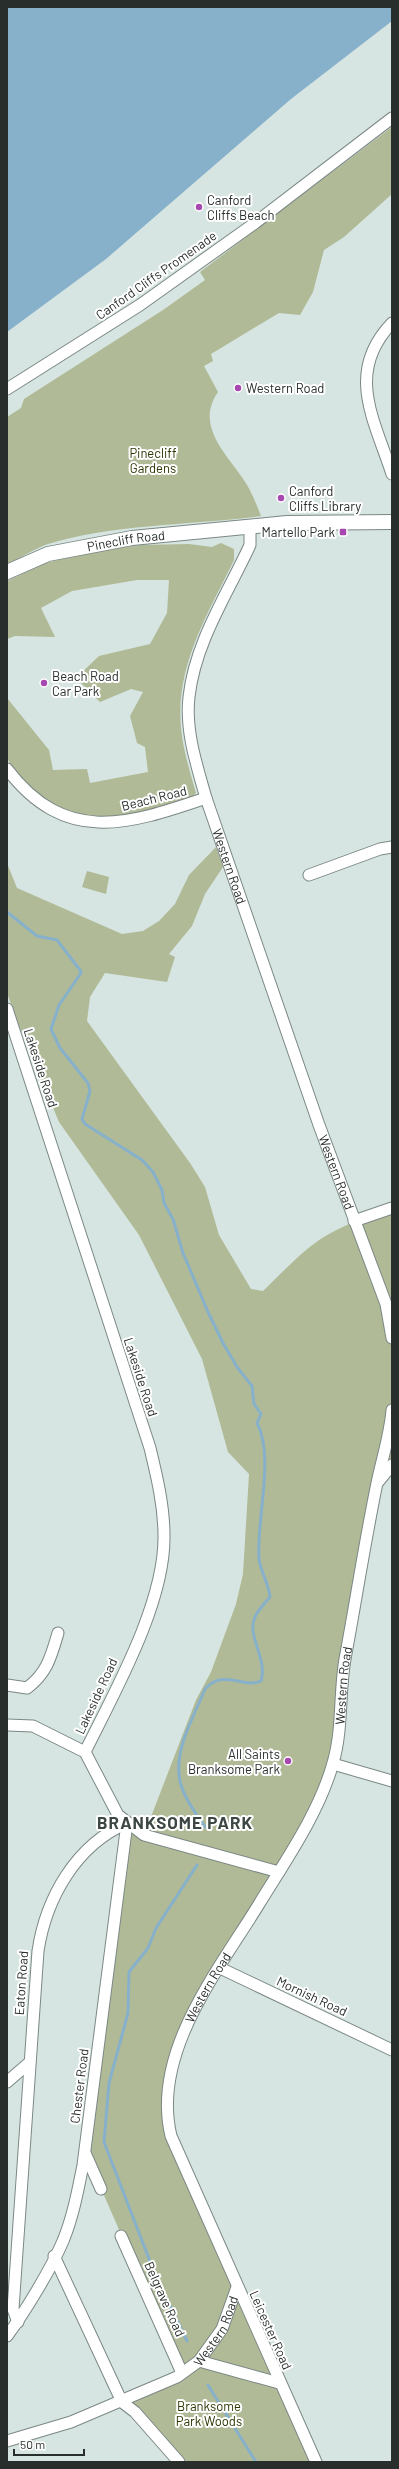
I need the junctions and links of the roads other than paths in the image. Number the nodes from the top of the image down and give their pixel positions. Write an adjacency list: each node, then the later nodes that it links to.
1 (392, 118): 3 (street, Canford Cliffs Promenade)
2 (392, 323): 4 (street)
3 (7, 389)
4 (392, 474)
5 (392, 522): 6 (main road)
6 (250, 527): 7 (main road, Pinecliff Road); 9 (street, Western Road)
7 (7, 572)
8 (7, 769): 9 (street, Beach Road)
9 (206, 798): 14 (street, Western Road)
10 (392, 847): 11 (street)
11 (308, 875)
12 (7, 1009): 23 (street, Lakeside Road)
13 (392, 1208): 14 (street)
14 (354, 1221): 15 (street, Western Road)
15 (392, 1338)
16 (392, 1410): 17 (street, Western Road)
17 (392, 1419): 19 (street, Western Road)
18 (392, 1465): 19 (street)
19 (377, 1483): 24 (street, Western Road)
20 (58, 1633): 21 (street)
21 (7, 1686)
22 (7, 1724): 23 (street)
23 (85, 1752): 26 (street)
24 (333, 1764): 25 (street); 27 (street, Western Road)
25 (392, 1781)
26 (127, 1823): 27 (street); 30 (street, Eaton Road); 32 (street, Chester Road)
27 (279, 1872): 28 (street, Western Road)
28 (220, 1968): 29 (street, Mornish Road); 36 (street, Western Road)
29 (392, 2050)
30 (29, 2063): 31 (street); 37 (street, Eaton Road)
31 (7, 2082)
32 (85, 2152): 33 (street); 35 (street, Chester Road)
33 (101, 2189)
34 (122, 2236): 40 (street, Belgrave Road)
35 (54, 2256): 37 (street, Chester Road); 42 (street)
36 (237, 2287): 39 (street, Western Road); 41 (street, Leicester Road)
37 (18, 2322): 38 (street, Chester Road)
38 (7, 2336)
39 (199, 2361): 40 (street, Western Road); 41 (street, Leicester Road)
40 (182, 2373): 42 (street, Western Road)
41 (279, 2383): 45 (street, Leicester Road)
42 (122, 2402): 43 (street, Western Road); 44 (street)
43 (7, 2441)
44 (179, 2462)
45 (316, 2462)

